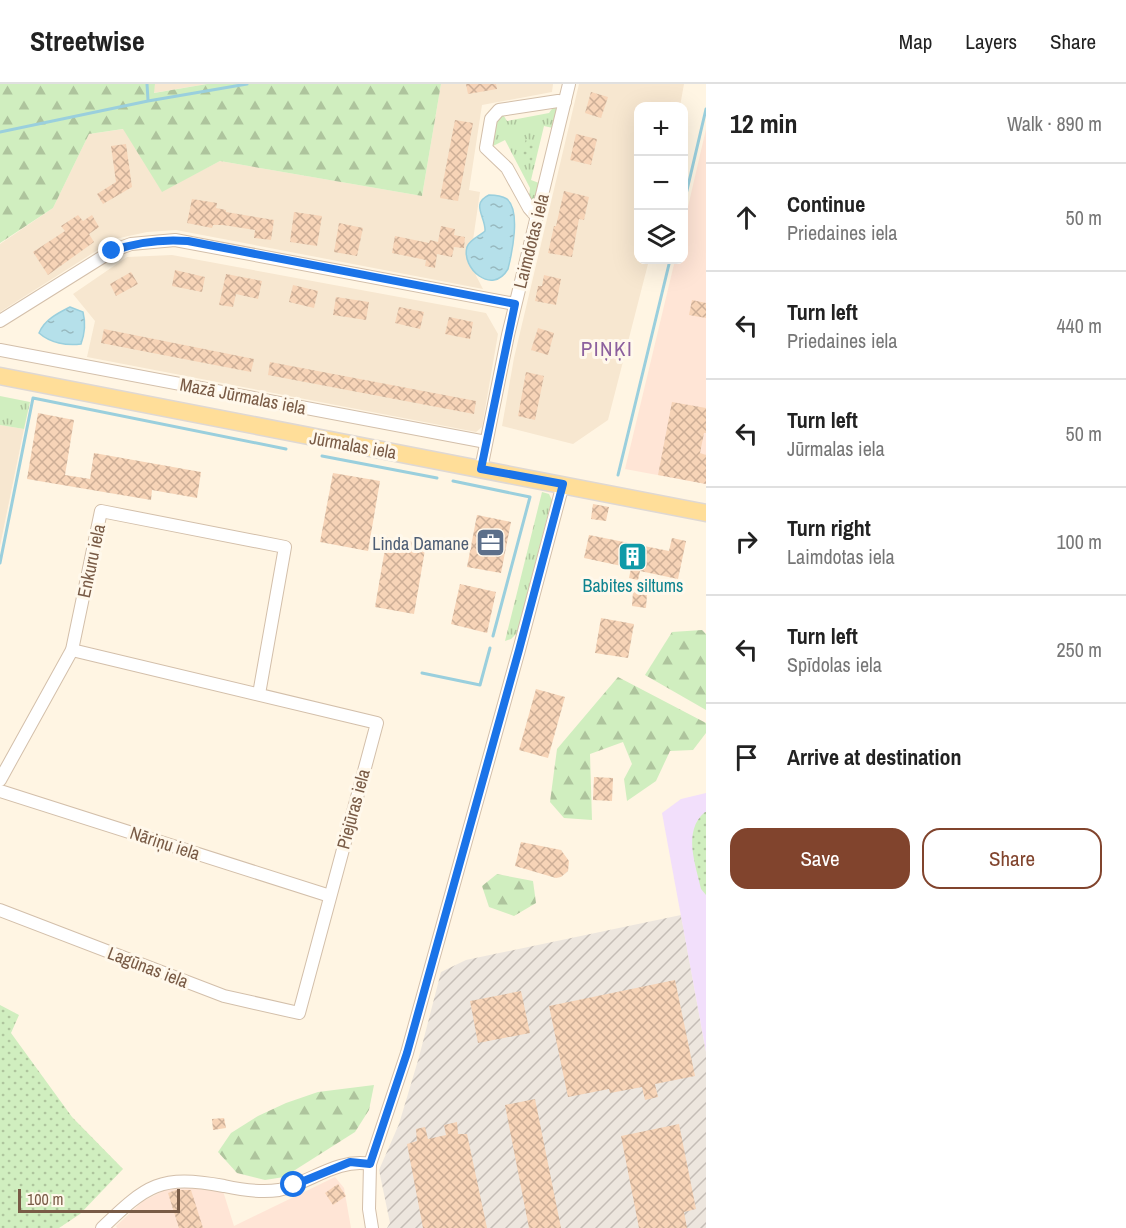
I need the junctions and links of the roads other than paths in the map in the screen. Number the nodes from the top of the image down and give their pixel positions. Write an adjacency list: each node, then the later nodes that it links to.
1 (569, 84): 2 (street, Laimdotas iela)
2 (565, 102): 3 (street, Laimdotas iela); 3 (street)
3 (537, 217): 4 (street, Laimdotas iela)
4 (515, 304): 5 (street); 8 (street, Laimdotas iela)
5 (0, 321)
6 (0, 350): 8 (street, Mazā Jūrmalas iela)
7 (0, 376): 9 (main road, Jūrmalas iela)
8 (486, 442): 9 (street, Laimdotas iela)
9 (481, 469): 10 (main road, Jūrmalas iela)
10 (563, 484): 11 (main road, Jūrmalas iela); 19 (street)
11 (706, 513)
12 (72, 650): 13 (street, Piejūras iela); 13 (street, Enkuru iela); 14 (street, Enkuru iela)
13 (259, 694): 16 (street, Piejūras iela)
14 (0, 780)
15 (0, 791): 16 (street, Nāriņu iela)
16 (330, 896): 18 (street, Piejūras iela)
17 (0, 910): 18 (street, Lagūnas iela)
18 (299, 1013)
19 (370, 1164): 20 (street); 21 (street)
20 (102, 1228)
21 (372, 1228)

